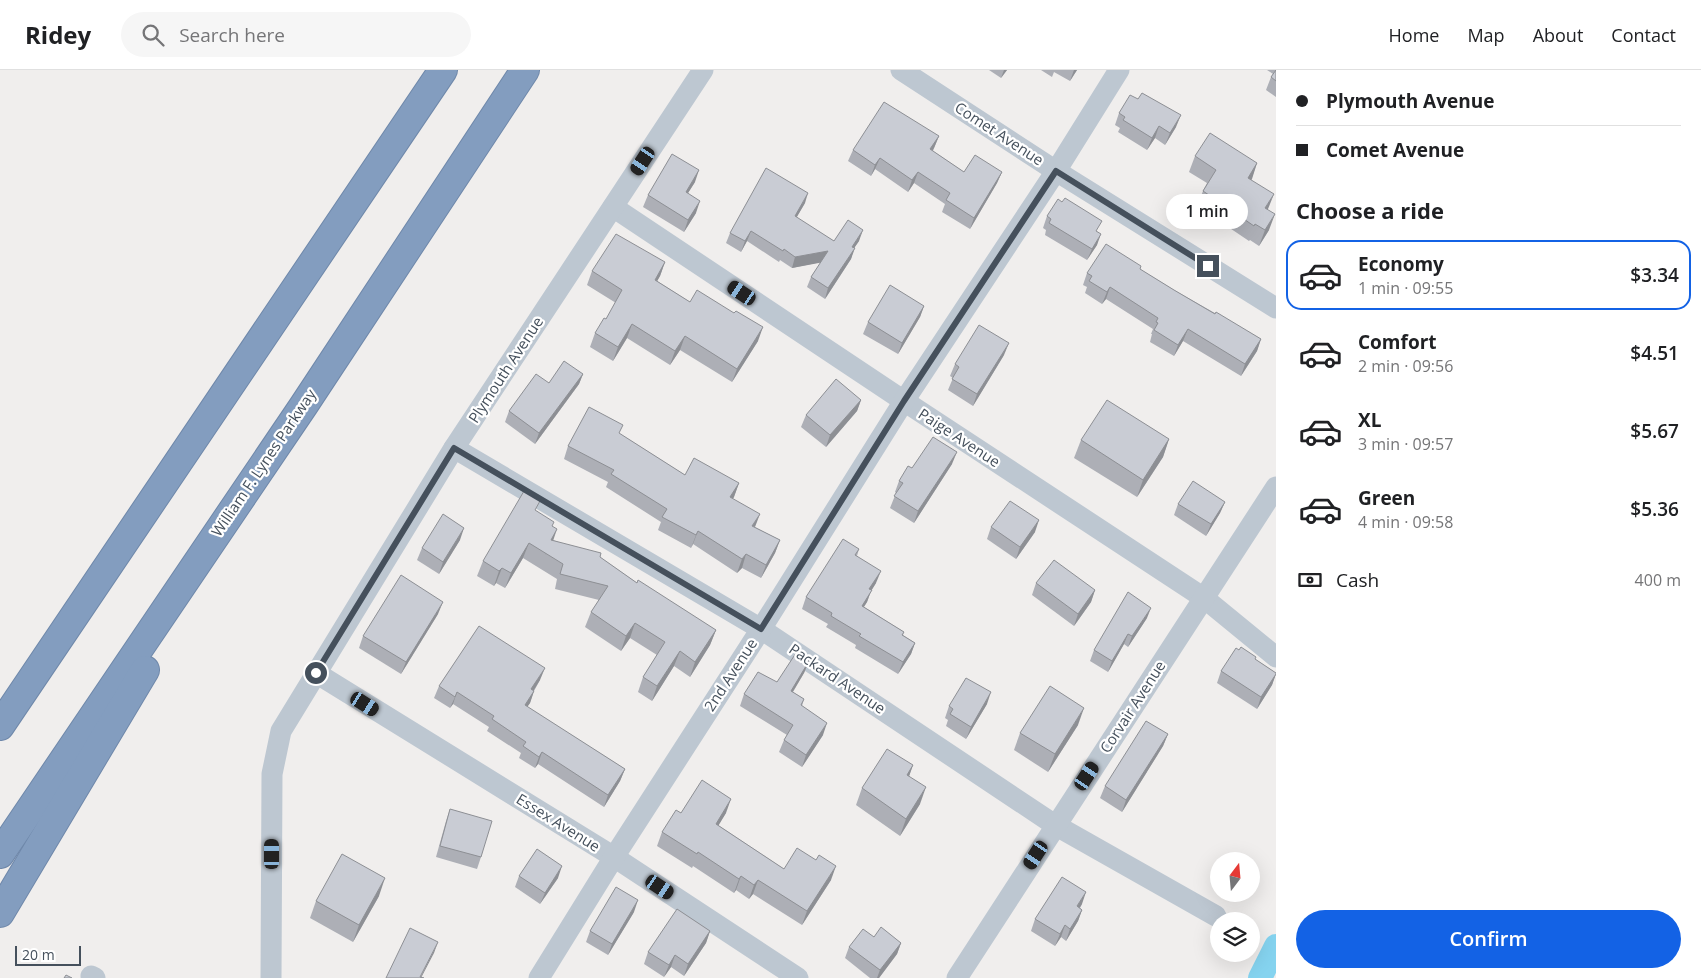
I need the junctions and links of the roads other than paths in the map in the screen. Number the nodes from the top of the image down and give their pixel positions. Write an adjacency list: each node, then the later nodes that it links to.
1 (443, 70): 17 (highway)
2 (526, 70): 10 (highway, William F. Lynes Parkway)
3 (703, 70): 7 (street, Plymouth Avenue)
4 (901, 70): 6 (street, Comet Avenue)
5 (1119, 70): 6 (street, 2nd Avenue)
6 (1056, 171): 8 (street, Comet Avenue); 9 (street, 2nd Avenue)
7 (613, 207): 9 (street, Paige Avenue); 11 (street, Plymouth Avenue)
8 (1276, 308)
9 (904, 401): 13 (street, Paige Avenue); 14 (street, 2nd Avenue)
10 (304, 405): 21 (highway, William F. Lynes Parkway); 23 (highway)
11 (454, 448): 14 (street, Packard Avenue); 16 (street, Plymouth Avenue)
12 (1276, 487): 13 (street, Corvair Avenue)
13 (1204, 598): 15 (street, Paige Avenue); 20 (street, Corvair Avenue)
14 (761, 629): 20 (street, Packard Avenue); 22 (street, 2nd Avenue)
15 (1276, 657)
16 (316, 673): 22 (street, Essex Avenue); 25 (street, Plymouth Avenue)
17 (21, 695): 18 (highway); 19 (highway)
18 (0, 720)
19 (0, 726)
20 (1055, 825): 24 (street, Packard Avenue); 28 (street, Corvair Avenue)
21 (0, 854)
22 (614, 857): 26 (street, 2nd Avenue); 27 (street, Essex Avenue)
23 (0, 913)
24 (1210, 913)
25 (273, 976)
26 (539, 978)
27 (798, 978)
28 (957, 978)

